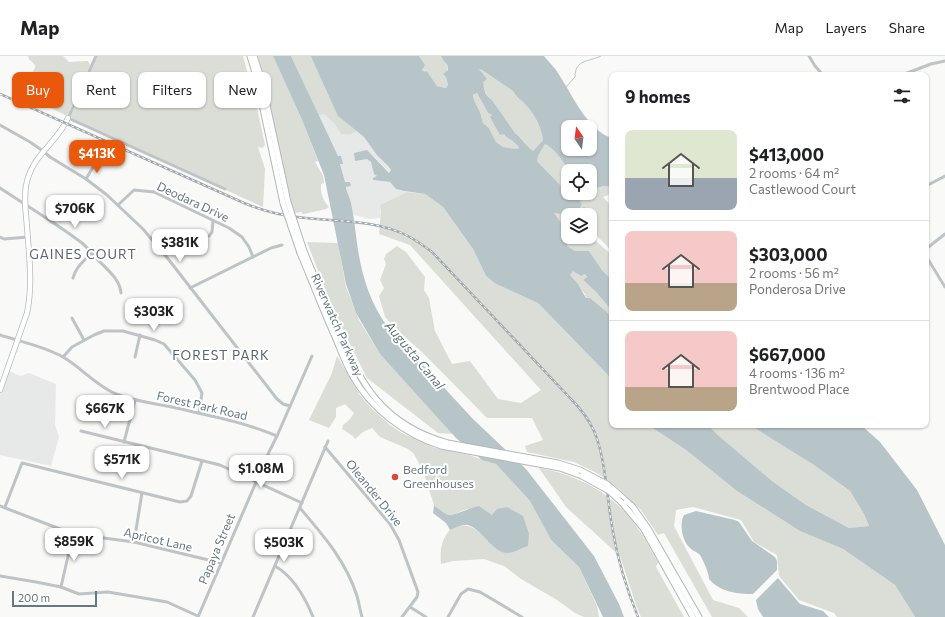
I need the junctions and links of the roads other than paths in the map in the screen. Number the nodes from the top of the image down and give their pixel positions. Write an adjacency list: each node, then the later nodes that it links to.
1 (96, 56): 8 (street)
2 (250, 56): 17 (main road, Riverwatch Parkway)
3 (254, 56): 17 (main road, Riverwatch Parkway)
4 (809, 56): 6 (street)
5 (945, 61): 7 (street)
6 (820, 72)
7 (910, 72)
8 (68, 118): 10 (street); 16 (street)
9 (0, 125): 10 (street)
10 (43, 151): 13 (street); 18 (street)
11 (96, 162): 13 (street)
12 (945, 176): 14 (street)
13 (86, 179): 19 (street)
14 (929, 184)
15 (0, 188): 18 (street)
16 (225, 189)
17 (285, 202): 27 (main road, Riverwatch Parkway, bridge)
18 (25, 205): 24 (street); 28 (street)
19 (118, 205): 20 (street, Deodara Drive); 33 (street)
20 (213, 221): 22 (street); 29 (street, Deodara Drive)
21 (945, 234): 26 (street)
22 (209, 236)
23 (0, 237): 24 (street)
24 (28, 237): 39 (street)
25 (282, 245): 29 (street)
26 (929, 247)
27 (302, 252): 74 (main road, Riverwatch Parkway, bridge); 75 (main road, Riverwatch Parkway, bridge)
28 (92, 254): 31 (street); 34 (street)
29 (253, 257): 33 (street)
30 (929, 261): 32 (street)
31 (73, 278)
32 (945, 287)
33 (190, 288): 45 (street)
34 (121, 293)
35 (72, 318): 38 (street)
36 (0, 335): 39 (street, Forest Park Road)
37 (140, 335): 38 (street); 42 (street); 46 (street)
38 (84, 340): 41 (street)
39 (17, 341): 41 (street, Forest Park Road); 43 (street)
40 (312, 356): 45 (street, Papaya Street)
41 (63, 357): 44 (street, Forest Park Road)
42 (135, 357)
43 (0, 390)
44 (135, 400): 46 (street, Forest Park Road); 50 (street)
45 (290, 406): 48 (street, Papaya Street)
46 (199, 413): 48 (street, Forest Park Road)
47 (82, 431): 50 (street)
48 (277, 436): 53 (street, Papaya Street)
49 (328, 441): 51 (street)
50 (124, 442): 52 (street)
51 (325, 447): 55 (street); 65 (street, Oleander Drive)
52 (202, 461): 53 (street); 54 (street)
53 (256, 482): 55 (street); 61 (street, Papaya Street)
54 (142, 492): 57 (street); 60 (street)
55 (302, 503): 58 (street)
56 (0, 506): 57 (street, Apricot Lane)
57 (5, 507): 59 (street, Apricot Lane)
58 (300, 508): 62 (street); 69 (street)
59 (72, 534): 60 (street, Apricot Lane); 64 (street)
60 (134, 542): 61 (street, Apricot Lane)
61 (221, 564): 66 (street, Papaya Street)
62 (275, 566): 67 (street); 68 (street)
63 (0, 576): 64 (street)
64 (60, 587): 66 (street)
65 (410, 607): 70 (street, Oleander Drive); 71 (street)
66 (198, 616)
67 (253, 617)
68 (313, 617)
69 (362, 617)
70 (402, 617)
71 (426, 617)
72 (448, 617): 73 (street)
73 (522, 617)
74 (693, 617)
75 (699, 617)

